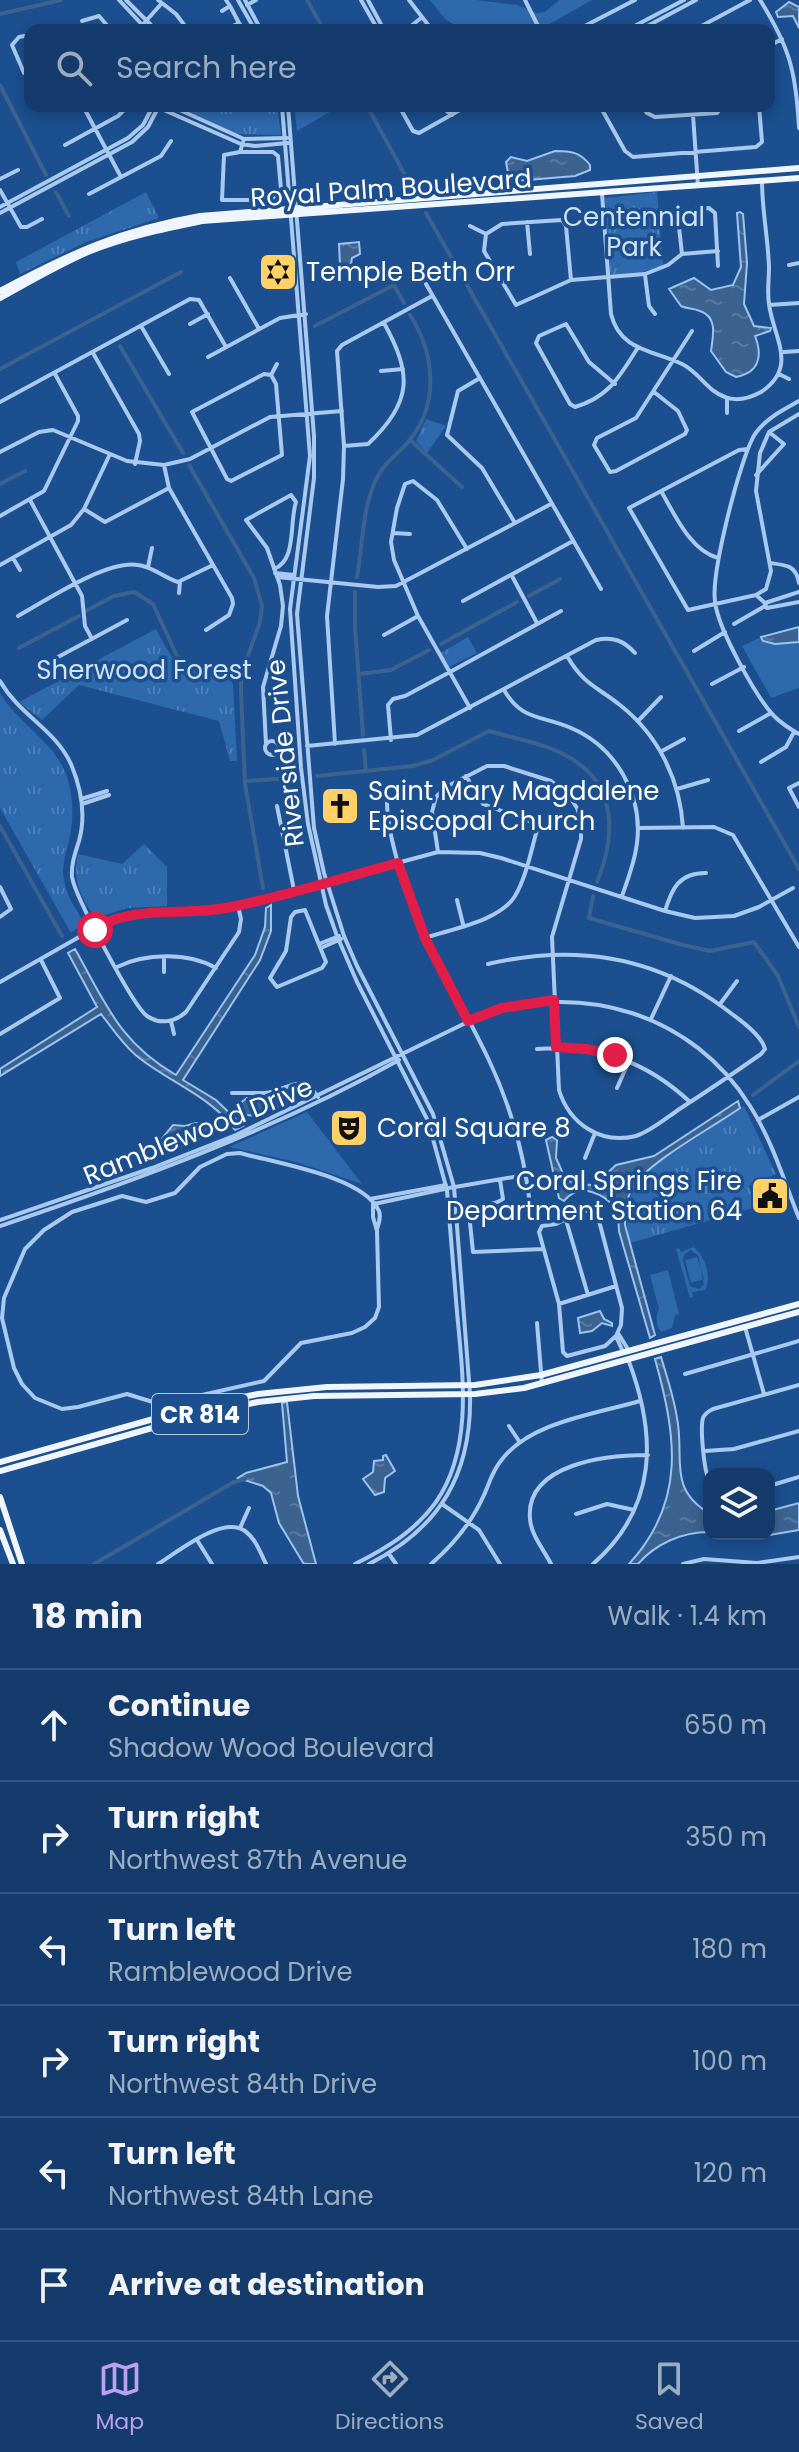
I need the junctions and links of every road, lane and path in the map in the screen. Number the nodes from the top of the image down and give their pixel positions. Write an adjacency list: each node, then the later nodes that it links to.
1 (119, 0): 23 (street)
2 (126, 0): 24 (street)
3 (226, 0): 17 (street)
4 (238, 0): 27 (street)
5 (256, 0): 15 (street)
6 (361, 0): 16 (street)
7 (376, 0): 16 (street)
8 (409, 0): 19 (street)
9 (525, 0): 33 (street)
10 (635, 0): 34 (street)
11 (750, 0): 37 (street)
12 (760, 0): 38 (street)
13 (690, 1): 35 (street); 36 (street)
14 (160, 2): 25 (street); 26 (street)
15 (246, 2): 28 (street)
16 (367, 4): 29 (street); 30 (street)
17 (230, 6): 18 (street); 21 (street)
18 (222, 11)
19 (421, 18): 31 (street); 32 (street)
20 (82, 21): 22 (street)
21 (239, 23)
22 (106, 24)
23 (140, 24)
24 (141, 24)
25 (144, 24)
26 (184, 24)
27 (248, 24)
28 (258, 24)
29 (375, 24)
30 (380, 24)
31 (414, 24)
32 (426, 24)
33 (537, 24)
34 (589, 24)
35 (640, 24)
36 (650, 24)
37 (705, 24)
38 (774, 24)
39 (775, 27): 41 (street)
40 (24, 36): 43 (street)
41 (782, 39): 42 (street); 44 (street)
42 (775, 43)
43 (24, 73)
44 (797, 85): 60 (street)
45 (86, 112): 61 (street)
46 (122, 112): 61 (street)
47 (152, 112): 67 (street)
48 (170, 112): 65 (street)
49 (183, 112): 65 (street)
50 (286, 112): 64 (street, Riverside Drive)
51 (403, 112): 58 (street)
52 (448, 112): 58 (street)
53 (457, 112): 58 (street)
54 (604, 112): 69 (street)
55 (647, 112): 59 (street)
56 (705, 112): 59 (street)
57 (760, 112): 69 (street)
58 (452, 115)
59 (693, 115): 69 (street)
60 (799, 122): 62 (street)
61 (95, 128): 66 (street); 67 (street)
62 (799, 128)
63 (171, 141): 73 (street)
64 (288, 141): 65 (street); 84 (street, Riverside Drive)
65 (243, 142): 68 (street)
66 (65, 145)
67 (107, 152): 73 (street); 82 (street)
68 (240, 152): 68 (street)
69 (695, 152): 72 (street)
70 (799, 168): 72 (main road, Royal Palm Boulevard)
71 (18, 170): 75 (street)
72 (697, 176): 77 (main road, Royal Palm Boulevard); 78 (street)
73 (121, 177): 80 (street)
74 (799, 178): 76 (main road, Royal Palm Boulevard)
75 (0, 179)
76 (762, 181): 78 (main road, Royal Palm Boulevard); 107 (street)
77 (602, 183): 81 (street); 84 (main road, Royal Palm Boulevard)
78 (698, 186): 81 (main road, Royal Palm Boulevard)
79 (0, 190): 82 (street)
80 (89, 194)
81 (602, 194): 84 (main road, Royal Palm Boulevard); 99 (street)
82 (8, 206): 83 (street); 85 (street); 86 (street)
83 (0, 207)
84 (295, 211): 96 (main road, Royal Palm Boulevard); 100 (main road, Royal Palm Boulevard); 109 (street, Riverside Drive); 110 (street, Riverside Drive)
85 (0, 213)
86 (42, 219)
87 (527, 222): 89 (street); 91 (street); 101 (street)
88 (470, 226): 89 (street)
89 (486, 234): 101 (street)
90 (718, 251): 92 (street); 92 (street); 95 (street)
91 (530, 254)
92 (682, 254): 97 (street)
93 (799, 263): 94 (street)
94 (789, 265)
95 (718, 266)
96 (43, 268): 100 (main road); 103 (main road, Royal Palm Boulevard)
97 (645, 274): 99 (street); 111 (street)
98 (230, 278): 115 (street)
99 (609, 278): 101 (street); 118 (street)
100 (34, 280): 105 (main road, Royal Palm Boulevard)
101 (571, 280)
102 (426, 284): 104 (street)
103 (0, 291)
104 (432, 296): 112 (street); 131 (street)
105 (0, 298)
106 (799, 303): 107 (street)
107 (769, 305): 120 (street)
108 (208, 314): 113 (street); 114 (street); 117 (street)
109 (298, 314): 110 (street); 115 (street); 140 (street, Riverside Drive)
110 (306, 314): 140 (street, Riverside Drive)
111 (655, 314)
112 (384, 323): 125 (street); 138 (street)
113 (190, 324)
114 (141, 326): 121 (street); 128 (street)
115 (259, 329): 117 (street)
116 (692, 331): 123 (street)
117 (226, 347): 122 (street)
118 (637, 349): 123 (street); 133 (street)
119 (799, 351): 120 (street)
120 (784, 352): 129 (street)
121 (93, 353): 127 (street); 150 (street)
122 (208, 357)
123 (674, 360): 134 (street); 135 (street)
124 (277, 364): 130 (street)
125 (403, 369): 126 (street); 145 (street)
126 (381, 371)
127 (54, 373): 137 (street); 144 (street)
128 (169, 374)
129 (779, 374): 132 (street); 135 (street)
130 (271, 375): 142 (street); 146 (street)
131 (480, 378): 156 (street); 159 (street)
132 (789, 379)
133 (615, 384): 133 (street)
134 (654, 392): 134 (street)
135 (727, 398): 139 (street)
136 (799, 401): 147 (street)
137 (0, 402)
138 (342, 411): 140 (street); 145 (street)
139 (727, 413)
140 (309, 414): 142 (street); 175 (street, Riverside Drive)
141 (799, 414): 143 (street)
142 (279, 416): 146 (street); 146 (street)
143 (769, 432): 152 (street); 152 (street)
144 (70, 436): 148 (street); 149 (street); 155 (street)
145 (344, 446): 176 (street)
146 (210, 448): 151 (street)
147 (748, 449): 154 (street); 167 (street)
148 (0, 452)
149 (110, 454): 150 (street); 157 (street)
150 (135, 464): 151 (street)
151 (164, 465): 153 (street)
152 (756, 475): 168 (street)
153 (169, 488): 157 (street); 170 (street)
154 (661, 491): 167 (street); 187 (street)
155 (30, 500): 158 (street); 162 (street)
156 (551, 504): 159 (street); 163 (street)
157 (84, 509): 162 (street)
158 (0, 516)
159 (515, 523): 165 (street)
160 (393, 533): 161 (street); 165 (street); 178 (street)
161 (410, 534)
162 (50, 538): 166 (street); 180 (street)
163 (573, 541): 174 (street); 181 (street)
164 (152, 548): 171 (street)
165 (467, 549): 178 (street)
166 (13, 558): 169 (street); 172 (street)
167 (718, 558): 187 (street)
168 (770, 563): 179 (street); 184 (street)
169 (0, 565)
170 (213, 565): 177 (street); 195 (street)
171 (148, 567): 177 (street); 180 (street)
172 (20, 570)
173 (275, 573): 173 (street); 175 (street); 216 (street)
174 (512, 575): 185 (street); 193 (street)
175 (296, 577): 176 (street); 218 (street, Riverside Drive)
176 (329, 581): 178 (street); 217 (street)
177 (180, 582): 183 (street)
178 (403, 583): 191 (street)
179 (799, 583)
180 (75, 585): 190 (street); 198 (street)
181 (601, 589)
182 (799, 592): 188 (street)
183 (179, 593)
184 (756, 595): 187 (street); 188 (street)
185 (463, 601)
186 (799, 602): 188 (street)
187 (715, 603): 196 (street)
188 (765, 604): 194 (street)
189 (561, 611): 193 (street)
190 (18, 616)
191 (418, 616): 197 (street); 204 (street)
192 (127, 620): 198 (street)
193 (537, 623): 204 (street)
194 (734, 624)
195 (206, 630)
196 (725, 632): 199 (street); 203 (street)
197 (384, 635)
198 (92, 639): 202 (street)
199 (694, 651)
200 (635, 653): 201 (street)
201 (567, 656): 207 (street); 211 (street)
202 (45, 664)
203 (744, 667): 206 (street); 210 (street)
204 (450, 672): 209 (street); 215 (street)
205 (0, 681): 227 (street)
206 (712, 684)
207 (504, 690): 209 (street); 230 (street)
208 (661, 697): 211 (street)
209 (470, 708): 215 (street)
210 (771, 713): 212 (street); 213 (street)
211 (638, 721): 219 (street)
212 (739, 731)
213 (797, 733): 220 (street)
214 (684, 739): 219 (street)
215 (391, 740): 217 (street)
216 (266, 744)
217 (335, 744): 218 (street)
218 (303, 746): 237 (street, Riverside Drive)
219 (661, 752): 224 (street)
220 (761, 762)
221 (466, 776): 232 (street); 234 (street); 236 (street)
222 (708, 780): 224 (street)
223 (799, 783): 229 (street)
224 (677, 789): 231 (street)
225 (108, 793): 227 (street)
226 (387, 794): 233 (street)
227 (81, 802): 248 (street)
228 (277, 806): 240 (street)
229 (799, 807)
230 (639, 828): 231 (street); 241 (street)
231 (683, 828): 243 (street)
232 (438, 852): 233 (street); 234 (street)
233 (398, 863): 237 (street); 251 (street)
234 (526, 866): 236 (street); 247 (street)
235 (706, 873): 245 (street)
236 (569, 880): 241 (street); 254 (street)
237 (324, 882): 240 (street); 249 (street, Riverside Drive); 250 (street, Riverside Drive)
238 (0, 887): 246 (street)
239 (793, 888): 243 (street)
240 (294, 890): 244 (street)
241 (622, 896): 245 (street)
242 (457, 900): 247 (street)
243 (772, 900): 245 (street); 253 (street)
244 (238, 906): 248 (street); 259 (street)
245 (665, 911)
246 (0, 917)
247 (463, 924): 251 (street)
248 (94, 928): 256 (street); 258 (street)
249 (344, 936): 250 (street); 273 (street, Riverside Drive)
250 (338, 938): 252 (street); 274 (street, Riverside Drive)
251 (425, 938): 268 (street)
252 (320, 946): 252 (street)
253 (799, 947)
254 (553, 953): 257 (street); 261 (street); 264 (street)
255 (164, 958): 258 (street); 259 (street); 260 (street)
256 (41, 959): 263 (street); 269 (street)
257 (488, 964)
258 (117, 967): 267 (street)
259 (216, 968): 267 (street)
260 (164, 972)
261 (671, 976): 265 (street); 266 (street)
262 (737, 981): 265 (street)
263 (0, 982)
264 (554, 1000): 266 (street, Ramblewood Drive); 268 (street, Ramblewood Drive); 271 (street)
265 (720, 1004): 276 (street)
266 (651, 1019): 276 (street, Ramblewood Drive)
267 (171, 1021): 270 (street)
268 (468, 1021): 273 (street, Ramblewood Drive); 285 (street)
269 (0, 1034)
270 (174, 1034)
271 (556, 1047): 272 (street); 275 (street); 283 (street)
272 (537, 1049)
273 (403, 1055): 274 (street, Ramblewood Drive); 287 (street, Riverside Drive)
274 (398, 1058): 280 (street, Ramblewood Drive); 288 (street, Riverside Drive)
275 (629, 1061): 277 (street); 281 (street)
276 (729, 1076): 281 (street); 282 (street, Ramblewood Drive)
277 (617, 1088)
278 (232, 1093): 280 (street)
279 (799, 1097): 282 (street)
280 (316, 1101): 295 (street, Ramblewood Drive)
281 (690, 1102): 283 (street)
282 (758, 1120): 291 (street, Ramblewood Drive)
283 (595, 1133): 284 (street)
284 (585, 1158)
285 (526, 1175): 286 (street); 292 (street)
286 (500, 1180): 287 (street); 296 (street)
287 (454, 1187): 288 (street); 315 (street, Riverside Drive)
288 (447, 1188): 290 (street); 315 (street, Riverside Drive)
289 (799, 1200): 291 (street)
290 (372, 1202): 306 (street); 306 (street)
291 (793, 1202): 293 (street, Ramblewood Drive)
292 (531, 1215)
293 (799, 1218)
294 (566, 1220): 296 (street); 297 (street); 298 (street)
295 (0, 1223)
296 (543, 1249): 299 (street)
297 (616, 1286): 298 (street); 307 (street)
298 (588, 1295): 299 (street)
299 (559, 1304): 307 (street)
300 (799, 1304): 302 (main road, CR 814)
301 (799, 1312): 305 (main road, CR 814)
302 (746, 1319): 303 (main road, CR 814); 305 (street)
303 (737, 1321): 305 (street); 309 (main road, CR 814)
304 (537, 1323): 313 (street)
305 (745, 1328): 310 (street); 311 (main road, CR 814)
306 (2, 1334)
307 (617, 1334): 309 (street)
308 (799, 1341): 310 (street)
309 (626, 1352): 311 (street); 313 (main road, CR 814)
310 (753, 1355): 312 (street); 317 (street)
311 (629, 1361): 314 (main road, CR 814); 320 (street)
312 (685, 1374)
313 (541, 1375): 314 (street); 315 (main road, CR 814)
314 (542, 1384): 319 (main road, CR 814)
315 (465, 1385): 318 (main road, CR 814); 319 (street, Riverside Drive)
316 (799, 1385): 317 (street)
317 (764, 1394): 324 (street)
318 (278, 1395): 319 (main road, CR 814); 326 (main road, CR 814); 328 (main road, CR 814)
319 (466, 1395): 332 (street, Riverside Drive)
320 (640, 1401): 323 (street); 325 (street)
321 (509, 1426): 323 (street)
322 (799, 1431): 324 (street)
323 (519, 1441): 336 (street)
324 (705, 1451): 327 (street)
325 (648, 1455): 334 (street); 353 (street)
326 (0, 1462)
327 (704, 1468)
328 (0, 1471)
329 (799, 1477): 330 (street)
330 (775, 1484)
331 (0, 1497): 343 (main road)
332 (440, 1502): 336 (street); 340 (street, Riverside Drive)
333 (249, 1508): 337 (street)
334 (634, 1510): 335 (street); 354 (street)
335 (576, 1514)
336 (469, 1522): 341 (street); 352 (street)
337 (240, 1528): 339 (street); 346 (street)
338 (0, 1530): 343 (main road)
339 (197, 1540): 344 (street); 345 (street)
340 (387, 1551): 347 (street, Riverside Drive); 348 (street, Riverside Drive); 349 (street)
341 (441, 1556): 350 (street); 351 (street)
342 (799, 1557): 355 (street)
343 (15, 1563)
344 (159, 1564)
345 (212, 1564)
346 (266, 1564)
347 (355, 1564)
348 (369, 1564)
349 (396, 1564)
350 (431, 1564)
351 (447, 1564)
352 (500, 1564)
353 (551, 1564)
354 (593, 1564)
355 (683, 1564)

